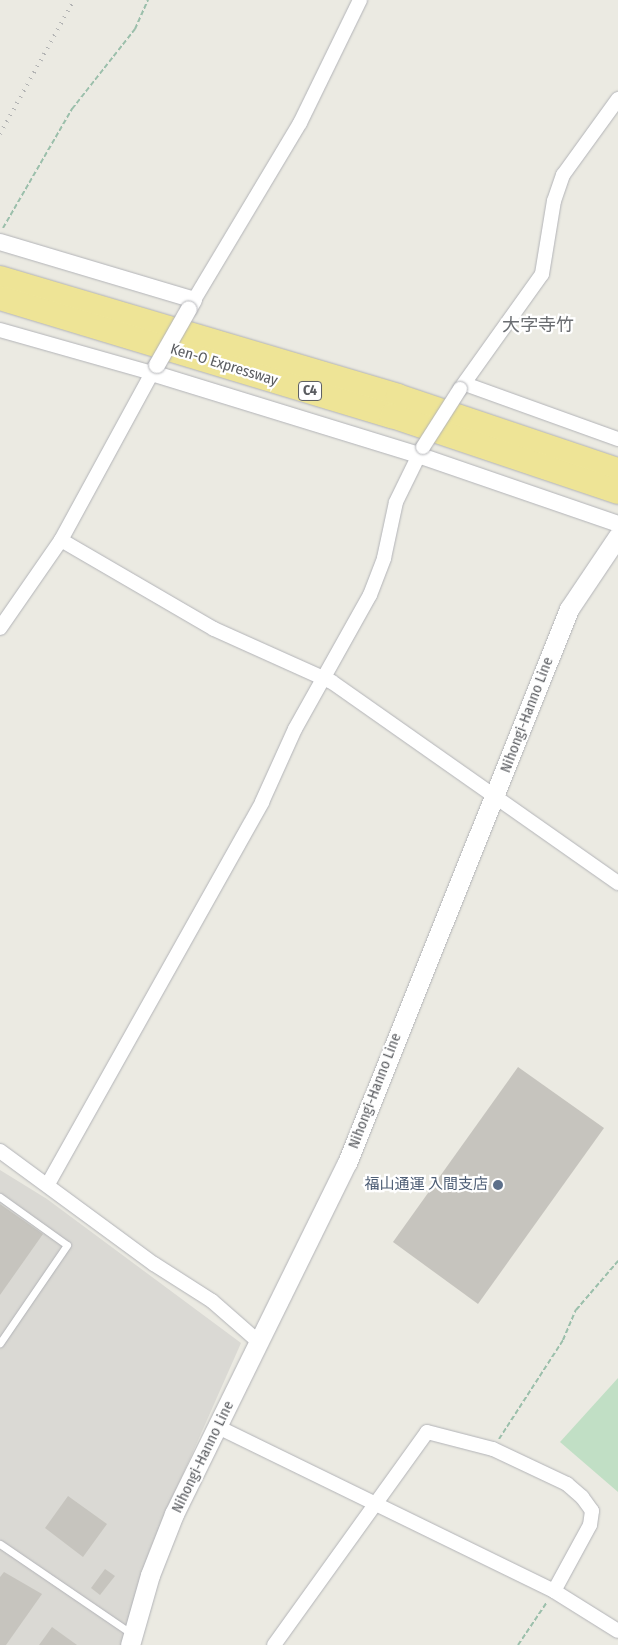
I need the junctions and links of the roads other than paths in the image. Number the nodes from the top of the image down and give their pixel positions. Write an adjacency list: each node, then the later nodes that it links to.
1 (360, 0): 6 (street)
2 (618, 99): 9 (street)
3 (0, 242): 6 (street)
4 (0, 278): 12 (highway, Ken-O Expressway / C4)
5 (0, 298): 13 (highway, Ken-O Expressway / C4)
6 (191, 305): 8 (street, bridge)
7 (0, 330): 8 (street)
8 (155, 369): 11 (street); 16 (street)
9 (463, 386): 10 (street); 11 (street, bridge)
10 (618, 439)
11 (420, 451): 14 (street); 18 (street)
12 (618, 470)
13 (618, 492)
14 (618, 524)
15 (618, 536): 19 (main road, Nihongi-Hanno Line)
16 (61, 540): 17 (street); 18 (street)
17 (0, 628)
18 (324, 679): 19 (street); 22 (street)
19 (496, 795): 20 (street); 24 (main road, Nihongi-Hanno Line)
20 (618, 884)
21 (0, 1151): 22 (street)
22 (48, 1184): 24 (street)
23 (0, 1197): 25 (lane)
24 (260, 1342): 26 (main road, Nihongi-Hanno Line)
25 (0, 1343)
26 (218, 1427): 27 (street); 31 (main road, Nihongi-Hanno Line)
27 (374, 1505): 29 (street); 29 (street); 32 (street)
28 (0, 1544): 31 (lane)
29 (554, 1592): 30 (street)
30 (618, 1631)
31 (131, 1640)
32 (274, 1645)

